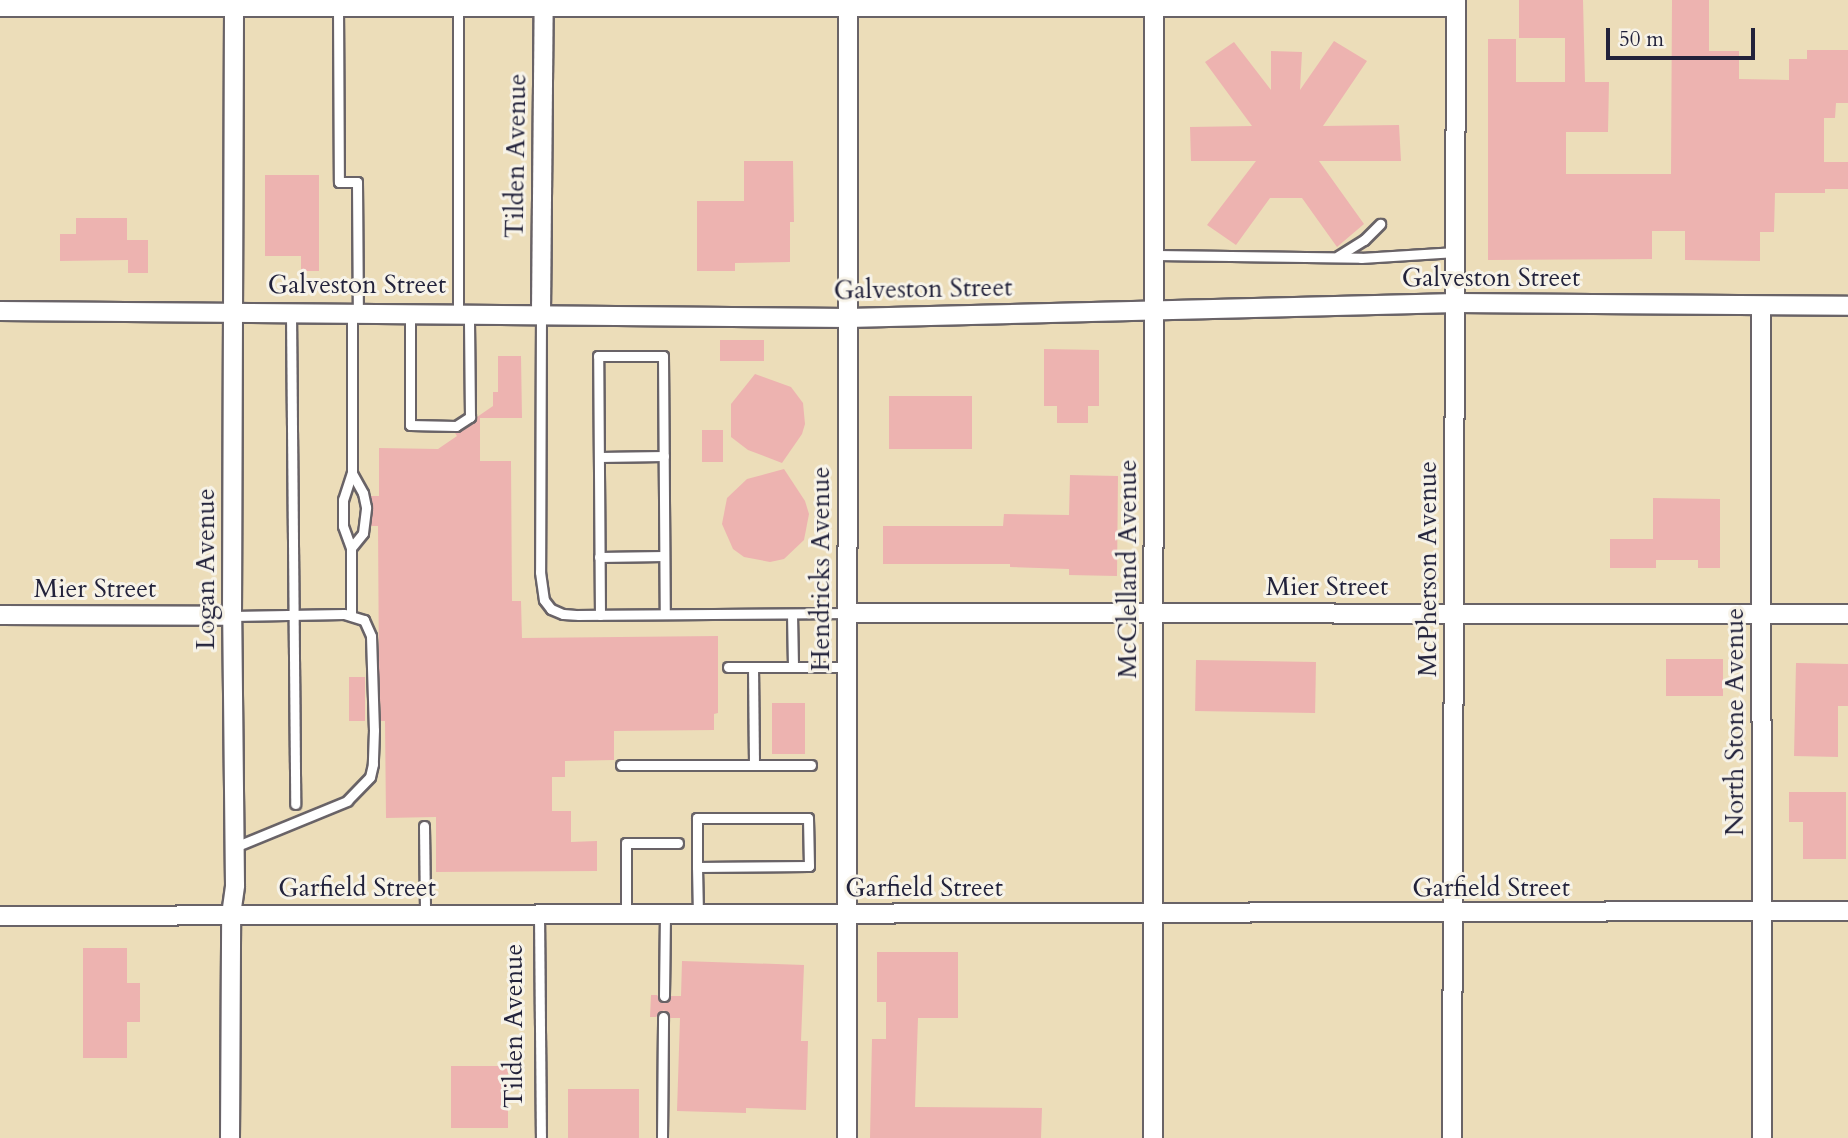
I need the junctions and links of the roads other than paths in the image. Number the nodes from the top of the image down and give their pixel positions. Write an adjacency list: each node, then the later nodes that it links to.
1 (544, 3): 2 (street); 8 (street); 23 (street, Tilden Avenue)
2 (848, 3): 3 (street); 24 (street, Hendricks Avenue)
3 (1154, 3): 4 (street); 11 (street, McClelland Avenue)
4 (1456, 3): 10 (street, McPherson Avenue)
5 (234, 4): 6 (street); 7 (street); 17 (street, Logan Avenue)
6 (0, 7)
7 (338, 7): 8 (street); 20 (lane)
8 (458, 7): 22 (lane)
9 (1380, 224): 12 (lane)
10 (1456, 251): 12 (lane); 13 (street, McPherson Avenue)
11 (1156, 255): 12 (lane); 16 (street, McClelland Avenue)
12 (1336, 257)
13 (1457, 303): 15 (street, Galveston Street); 16 (street, Galveston Street); 35 (street, McPherson Avenue)
14 (1848, 306): 15 (street, Galveston Street)
15 (1761, 307): 36 (street, North Stone Avenue)
16 (1156, 309): 24 (street, Galveston Street); 32 (street, McClelland Avenue)
17 (234, 310): 18 (street, Galveston Street); 19 (street, Galveston Street); 42 (street, Logan Avenue)
18 (0, 311)
19 (291, 311): 20 (street, Galveston Street); 39 (lane)
20 (355, 312): 21 (street, Galveston Street); 27 (lane)
21 (410, 312): 22 (street, Galveston Street); 22 (lane)
22 (463, 313): 23 (street, Galveston Street)
23 (541, 313): 24 (street, Galveston Street); 41 (lane)
24 (848, 318): 31 (street, Hendricks Avenue)
25 (664, 456): 26 (lane); 26 (lane); 29 (lane)
26 (599, 457): 30 (lane)
27 (352, 473): 28 (lane); 28 (lane)
28 (351, 548): 40 (lane)
29 (664, 556): 30 (lane); 33 (lane)
30 (600, 557): 41 (lane)
31 (847, 613): 32 (street, Mier Street); 34 (lane); 46 (street, Hendricks Avenue)
32 (1154, 613): 35 (street, Mier Street); 62 (street, McClelland Avenue)
33 (665, 614): 34 (lane); 41 (lane)
34 (792, 614): 45 (lane)
35 (1453, 614): 36 (street, Mier Street); 65 (street, McPherson Avenue)
36 (1760, 614): 37 (street, Mier Street); 55 (street, North Stone Avenue)
37 (1848, 614)
38 (0, 615): 42 (street, Mier Street)
39 (293, 615): 40 (lane); 42 (lane); 50 (lane)
40 (351, 615): 53 (lane)
41 (600, 615)
42 (232, 616): 53 (street, Logan Avenue)
43 (728, 667): 44 (lane)
44 (753, 667): 45 (lane); 48 (lane)
45 (793, 667): 46 (lane)
46 (847, 667): 64 (street, Hendricks Avenue)
47 (621, 765): 48 (lane)
48 (754, 765): 49 (lane)
49 (811, 765)
50 (295, 804)
51 (424, 826): 57 (lane)
52 (678, 843): 59 (lane)
53 (235, 847): 63 (street, Logan Avenue)
54 (697, 867): 54 (lane); 61 (lane)
55 (1761, 911): 56 (street, Garfield Street); 65 (street, Garfield Street); 75 (street, North Stone Avenue)
56 (1848, 911)
57 (425, 914): 58 (street, Garfield Street); 63 (street, Garfield Street)
58 (539, 914): 59 (street, Garfield Street); 70 (lane, Tilden Avenue)
59 (626, 914): 60 (street, Garfield Street)
60 (665, 914): 61 (street, Garfield Street); 67 (lane)
61 (698, 914): 64 (street, Garfield Street)
62 (1153, 914): 64 (street, Garfield Street); 65 (street, Garfield Street); 73 (street, McClelland Avenue)
63 (231, 915): 66 (street, Garfield Street); 69 (street, Logan Avenue)
64 (848, 915): 72 (street, Hendricks Avenue)
65 (1453, 915): 74 (street, McPherson Avenue)
66 (0, 916)
67 (664, 996)
68 (663, 1017): 71 (lane)
69 (230, 1138)
70 (541, 1138)
71 (662, 1138)
72 (847, 1138)
73 (1153, 1138)
74 (1452, 1138)
75 (1762, 1138)

